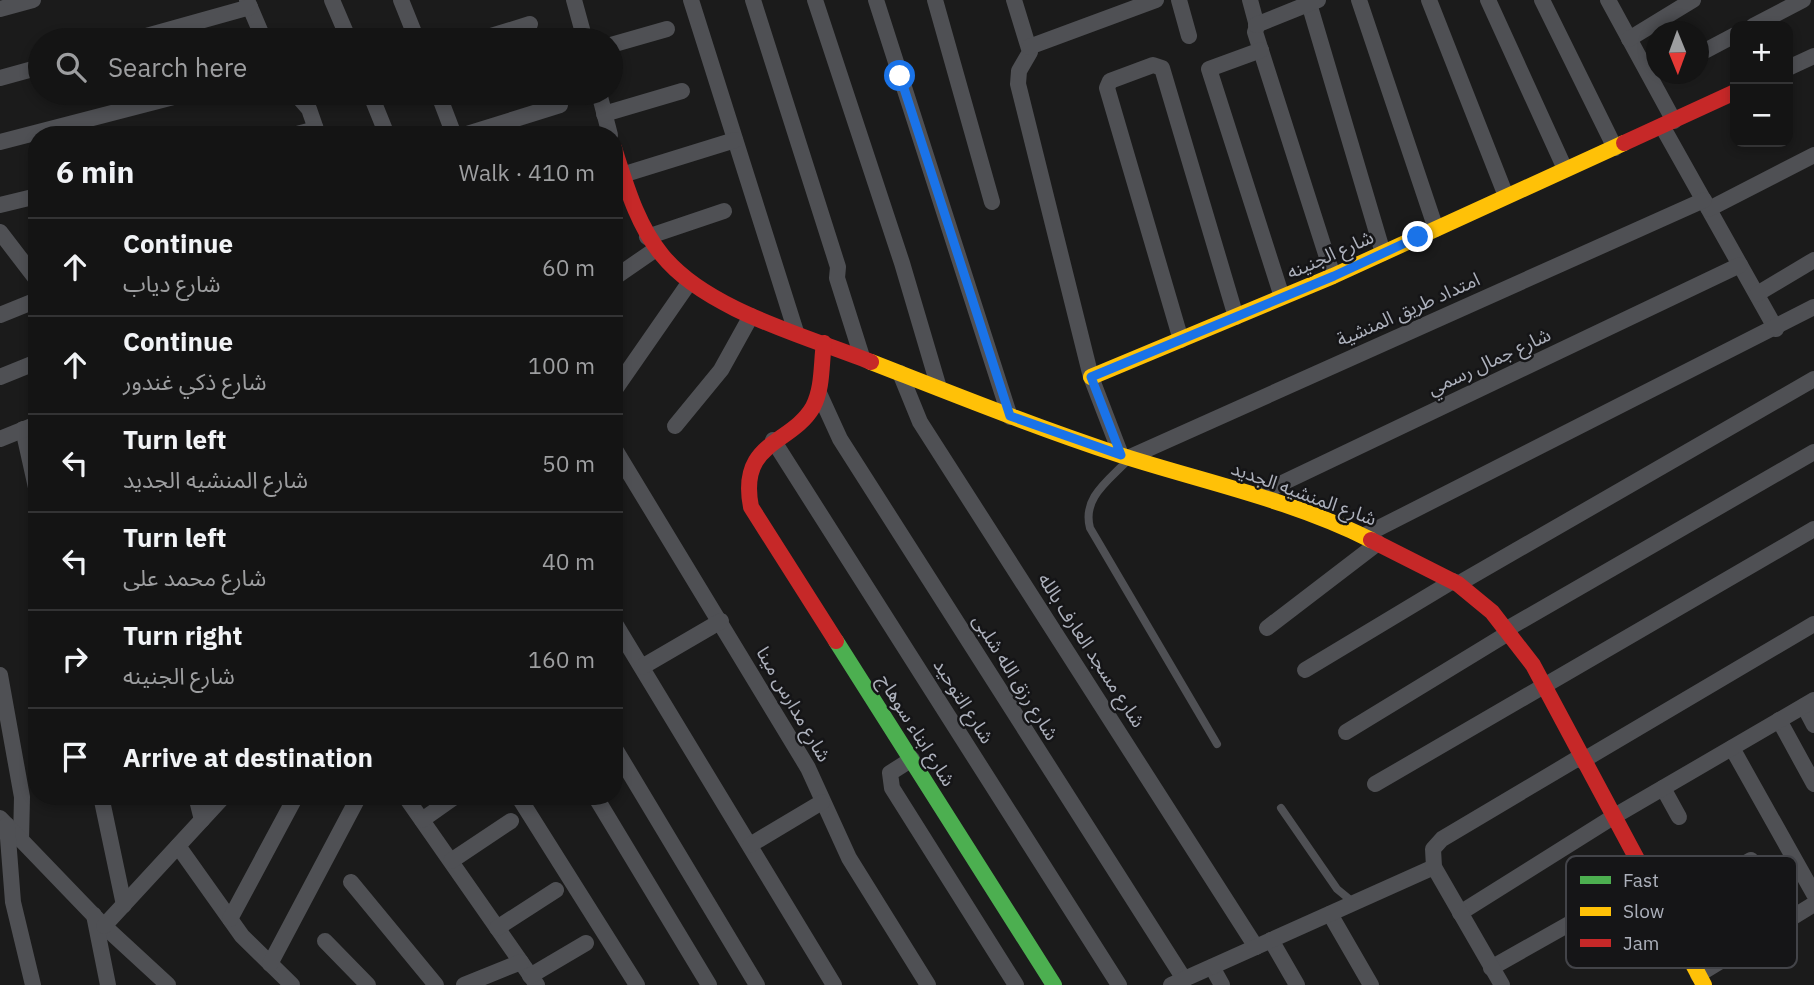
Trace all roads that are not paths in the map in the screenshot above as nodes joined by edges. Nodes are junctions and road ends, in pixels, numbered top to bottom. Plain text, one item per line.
1 (33, 0) edge
2 (332, 0) edge
3 (401, 0) edge
4 (574, 0) edge
5 (691, 0) edge
6 (753, 0) edge
7 (815, 0) edge
8 (876, 0) edge
9 (935, 0) edge
10 (1014, 0) edge
11 (1156, 0) edge
12 (1179, 0) edge
13 (1250, 0) edge
14 (1359, 0) edge
15 (1429, 0) edge
16 (1488, 0) edge
17 (1542, 0) edge
18 (1608, 0) edge
19 (1693, 0) edge
20 (1803, 0) edge
21 (1311, 1) edge
22 (248, 3) edge
23 (0, 9) edge
24 (1763, 21) edge
25 (530, 24) dead end
26 (1256, 25) junction
27 (170, 28) edge
28 (259, 28) edge
29 (344, 28) edge
30 (412, 28) edge
31 (517, 28) edge
32 (581, 28) edge
33 (667, 29) dead end
34 (1189, 36) dead end
35 (1730, 38) edge
36 (1629, 39) junction
37 (623, 42) edge
38 (1029, 47) junction
39 (1709, 49) edge
40 (1261, 50) junction
41 (1814, 56) edge
42 (1793, 66) edge
43 (28, 70) edge
44 (0, 78) edge
45 (682, 91) dead end
46 (1730, 94) edge
47 (143, 105) edge
48 (307, 105) edge
49 (375, 105) edge
50 (443, 105) edge
51 (561, 105) dead end
52 (601, 105) edge
53 (604, 114) junction
54 (1668, 124) junction
55 (62, 126) edge
56 (315, 126) edge
57 (383, 126) edge
58 (451, 126) edge
59 (493, 126) edge
60 (607, 126) edge
61 (28, 135) edge
62 (735, 140) junction
63 (0, 142) edge
64 (1615, 148) junction
65 (1814, 155) edge
66 (1565, 169) junction
67 (623, 175) edge
68 (623, 177) edge
69 (1506, 196) junction
70 (28, 198) edge
71 (992, 202) dead end
72 (0, 205) edge
73 (1707, 205) junction
74 (724, 211) dead end
75 (1436, 229) junction
76 (0, 232) edge
77 (651, 243) junction
78 (7, 253) edge
79 (1383, 253) junction
80 (1814, 260) edge
81 (28, 264) edge
82 (1740, 265) junction
83 (623, 269) edge
84 (1334, 276) junction
85 (690, 283) junction
86 (1757, 294) junction
87 (1282, 298) junction
88 (28, 303) edge
89 (1814, 307) edge
90 (0, 314) edge
91 (751, 316) junction
92 (1236, 317) junction
93 (1776, 329) junction
94 (796, 332) junction
95 (1181, 340) junction
96 (824, 343) junction
97 (862, 357) junction
98 (28, 366) edge
99 (900, 373) junction
100 (0, 377) edge
101 (1091, 377) junction
102 (623, 378) edge
103 (1814, 380) edge
104 (939, 388) junction
105 (819, 393) junction
106 (1010, 416) junction
107 (675, 426) dead end
108 (28, 427) edge
109 (0, 439) edge
110 (773, 440) junction
111 (1814, 452) edge
112 (1125, 456) junction
113 (623, 463) edge
114 (1256, 495) junction
115 (1814, 529) edge
116 (1371, 539) junction
117 (1456, 583) junction
118 (721, 621) junction
119 (1814, 624) edge
120 (1267, 628) dead end
121 (1509, 630) junction
122 (623, 636) edge
123 (642, 667) junction
124 (1305, 670) dead end
125 (0, 675) edge
126 (1542, 685) junction
127 (1809, 703) edge
128 (1779, 720) junction
129 (1814, 725) edge
130 (1346, 732) dead end
131 (1217, 744) dead end
132 (1732, 748) junction
133 (1581, 759) junction
134 (912, 760) junction
135 (623, 762) edge
136 (1375, 784) dead end
137 (1814, 784) edge
138 (1663, 788) junction
139 (822, 802) junction
140 (103, 805) edge
141 (198, 805) edge
142 (216, 805) edge
143 (291, 805) edge
144 (354, 805) edge
145 (411, 805) edge
146 (443, 805) edge
147 (524, 805) edge
148 (600, 805) edge
149 (1281, 808) dead end
150 (1613, 817) junction
151 (1679, 817) dead end
152 (202, 820) junction
153 (422, 820) junction
154 (511, 821) dead end
155 (4, 822) edge
156 (21, 840) junction
157 (750, 845) junction
158 (178, 846) junction
159 (1634, 856) edge
160 (1793, 856) edge
161 (451, 861) junction
162 (1797, 864) edge
163 (1434, 867) junction
164 (351, 882) dead end
165 (556, 890) dead end
166 (1814, 894) edge
167 (1354, 903) junction
168 (1814, 904) edge
169 (7, 905) edge
170 (124, 905) junction
171 (1460, 913) junction
172 (1330, 914) junction
173 (1797, 915) edge
174 (230, 919) junction
175 (99, 921) junction
176 (1566, 926) edge
177 (497, 928) junction
178 (326, 941) dead end
179 (586, 943) dead end
180 (1263, 944) junction
181 (270, 964) junction
182 (1212, 967) junction
183 (1491, 968) junction
184 (1719, 968) edge
185 (529, 974) edge
186 (1701, 980) edge
187 (1178, 982) edge
188 (33, 985) edge
189 (108, 985) edge
190 (168, 985) edge
191 (292, 985) edge
192 (368, 985) edge
193 (436, 985) edge
194 (464, 985) edge
195 (637, 985) edge
196 (709, 985) edge
197 (757, 985) edge
198 (834, 985) edge
199 (928, 985) edge
200 (1016, 985) edge
201 (1054, 985) edge
202 (1119, 985) edge
203 (1222, 985) edge
204 (1297, 985) edge
205 (1371, 985) edge
206 (1502, 985) edge

1 - 23 street
2 - 29 street
3 - 30 street
4 - 32 street
5 - 62 street
6 - 97 street
7 - 104 street
8 - 106 street
9 - 71 street
10 - 38 street
11 - 38 street
12 - 34 street
13 - 26 street
14 - 75 street
15 - 69 street
16 - 66 street
17 - 64 street
18 - 36 street
19 - 36 street
20 - 24 street
21 - 26 street
21 - 79 street
22 - 27 street
22 - 28 street
25 - 31 street
26 - 40 street
33 - 37 street
35 - 39 street
36 - 54 street
38 - 101 street
40 - 84 street
40 - 87 street
41 - 42 street
43 - 44 street
45 - 53 street
46 - 54 street, شارع الجنينه
47 - 55 street
48 - 56 street
49 - 57 street
50 - 58 street
51 - 59 street
52 - 53 street
53 - 60 street
54 - 64 street, شارع الجنينه
54 - 73 street
61 - 63 street
62 - 67 street
62 - 94 street
64 - 66 street, شارع الجنينه
65 - 73 street, امتداد طريق المنشية
66 - 69 street, شارع الجنينه
68 - 77 street
69 - 75 street, شارع الجنينه
70 - 72 street
73 - 82 street
73 - 112 street, امتداد طريق المنشية
74 - 77 street
75 - 79 street, شارع الجنينه
76 - 78 street
77 - 83 street
77 - 85 street, شارع المنشيه الجديد
78 - 81 street
79 - 84 street, شارع الجنينه
80 - 86 street
82 - 86 street
82 - 114 street, شارع جمال رسمي
84 - 87 street, شارع الجنينه
85 - 91 street, شارع المنشيه الجديد
85 - 102 street
86 - 93 street
87 - 92 street, شارع الجنينه
88 - 90 street
89 - 93 street
91 - 94 street, شارع المنشيه الجديد
91 - 107 street
92 - 95 street, شارع الجنينه
92 - 95 street
93 - 116 street
94 - 96 street, شارع المنشيه الجديد
95 - 101 street, شارع الجنينه
96 - 97 street, شارع المنشيه الجديد
96 - 105 street
97 - 99 street, شارع المنشيه الجديد
98 - 100 street
99 - 104 street, شارع المنشيه الجديد
99 - 180 street, شارع مسجد العارف بالله
101 - 112 street
103 - 117 street
104 - 106 street, شارع المنشيه الجديد
105 - 110 street
105 - 187 street, شارع رزق الله شلبى
106 - 112 street, شارع المنشيه الجديد
108 - 109 street
110 - 134 street, شارع ابناء سوهاج
110 - 202 street, شارع التوحيد
111 - 121 street
112 - 114 street, شارع المنشيه الجديد
112 - 131 lane
113 - 118 street, شارع مدارس مينا
114 - 116 street, شارع المنشيه الجديد
115 - 126 street
116 - 117 street, شارع المنشيه الجديد
116 - 120 street
117 - 121 street, شارع المنشيه الجديد
117 - 124 street
118 - 123 street
118 - 139 street, شارع مدارس مينا
119 - 133 street
121 - 126 street, شارع المنشيه الجديد
121 - 130 street
122 - 123 street
123 - 157 street
125 - 156 street
126 - 133 street, شارع المنشيه الجديد
126 - 136 street
127 - 128 street
127 - 129 street
128 - 132 street
128 - 137 street
132 - 138 street
132 - 160 street
133 - 150 street, شارع المنشيه الجديد
133 - 163 street
134 - 200 street
134 - 201 street, شارع ابناء سوهاج
135 - 197 street
138 - 150 street
138 - 151 street
139 - 157 street
139 - 199 street, شارع مدارس مينا
140 - 170 street
141 - 152 street
142 - 152 street
143 - 174 street
144 - 181 street
145 - 153 street
146 - 153 street
147 - 195 street
148 - 196 street
149 - 167 lane
150 - 159 street, شارع المنشيه الجديد
150 - 171 street
152 - 158 street
153 - 161 street
154 - 161 street
155 - 156 street
155 - 169 street
156 - 175 street
157 - 198 street
158 - 170 street
158 - 174 street
161 - 177 street
162 - 166 street
163 - 167 street
163 - 171 street
164 - 193 street
165 - 177 street
167 - 172 street
168 - 173 street
169 - 188 street
170 - 175 street
171 - 183 street
172 - 180 street
172 - 205 street
174 - 181 street
175 - 189 street
175 - 190 street
176 - 183 street
177 - 185 street
178 - 192 street
179 - 185 street
180 - 182 street
180 - 204 street, شارع مسجد العارف بالله
181 - 191 street
182 - 187 street
182 - 203 street
183 - 206 street
184 - 186 street
185 - 194 street

